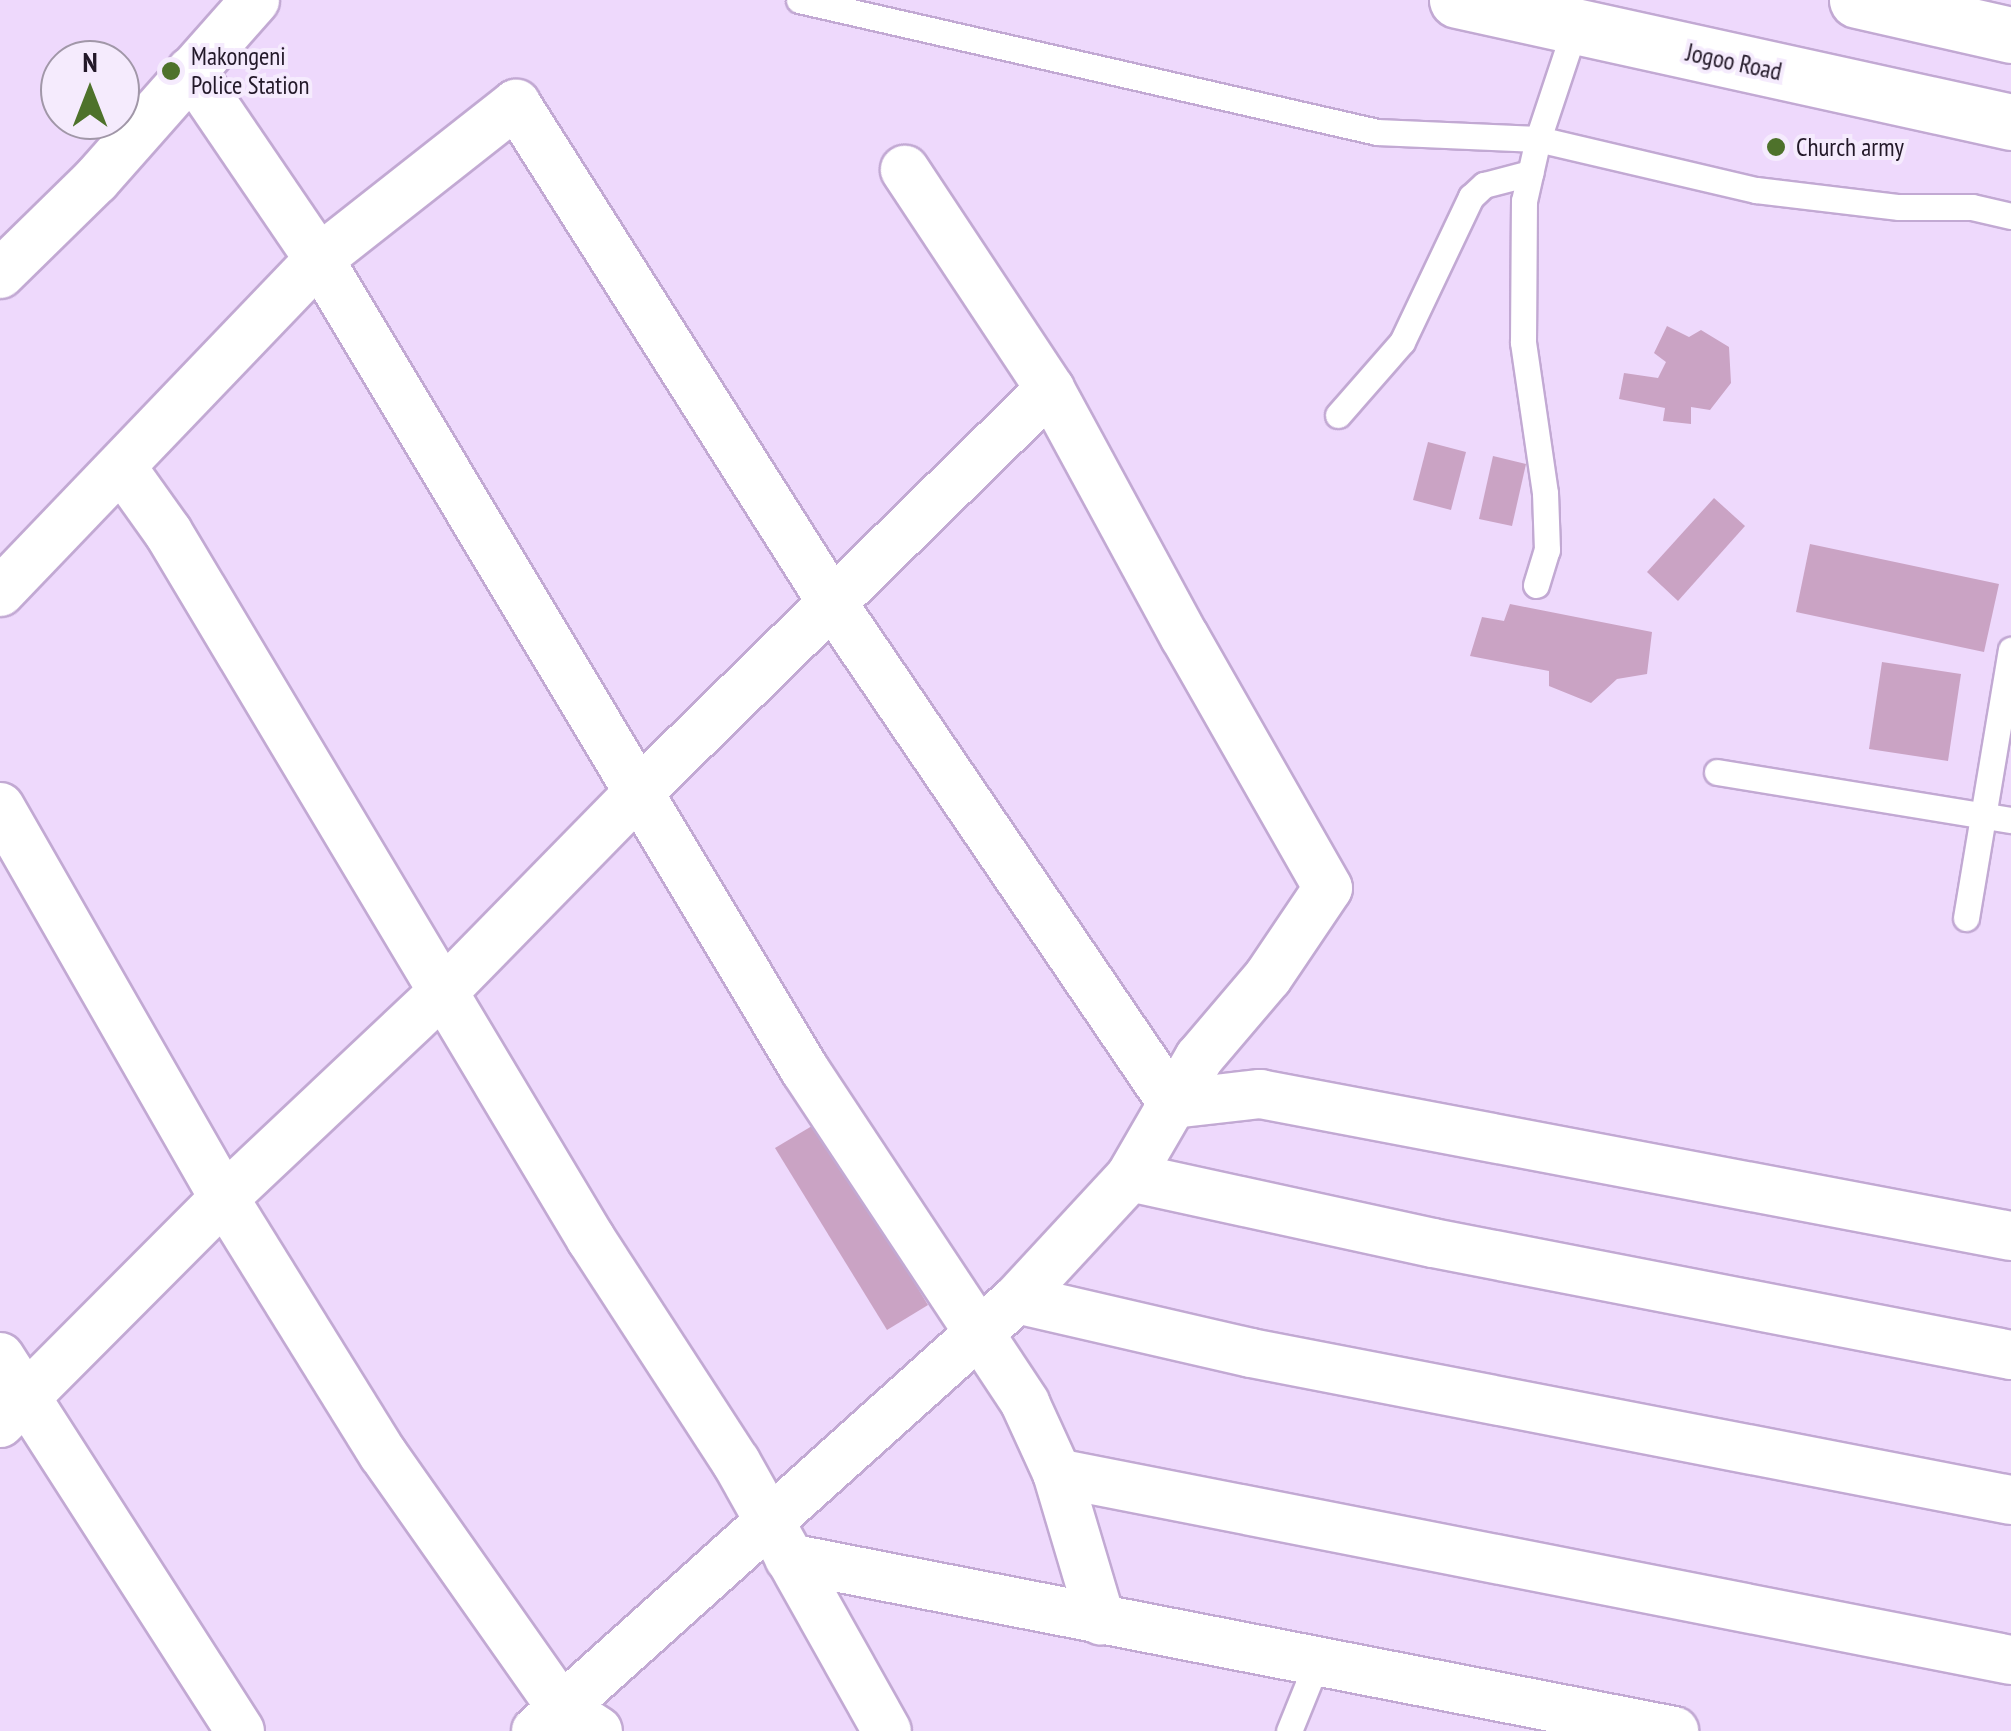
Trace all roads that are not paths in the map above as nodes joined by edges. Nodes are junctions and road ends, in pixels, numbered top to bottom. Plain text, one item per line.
1 (254, 0) edge
2 (799, 0) edge
3 (1457, 0) edge
4 (1857, 0) edge
5 (1575, 28) junction
6 (2011, 35) edge
7 (191, 71) junction
8 (2011, 122) edge
9 (1538, 140) junction
10 (906, 170) dead end
11 (1530, 173) junction
12 (2011, 216) edge
13 (319, 259) junction
14 (0, 274) edge
15 (1050, 389) junction
16 (1338, 414) dead end
17 (123, 469) junction
18 (1536, 586) dead end
19 (0, 592) edge
20 (830, 602) junction
21 (2011, 650) edge
22 (1717, 772) dead end
23 (638, 792) junction
24 (0, 807) edge
25 (1998, 818) edge
26 (1966, 918) dead end
27 (446, 989) junction
28 (1172, 1104) junction
29 (1130, 1178) junction
30 (224, 1198) junction
31 (2011, 1236) edge
32 (1017, 1299) junction
33 (978, 1334) junction
34 (2011, 1355) edge
35 (0, 1357) edge
36 (12, 1411) edge
37 (1057, 1473) junction
38 (2011, 1500) edge
39 (779, 1542) junction
40 (1101, 1622) junction
41 (2011, 1660) edge
42 (1317, 1662) junction
43 (565, 1723) edge
44 (240, 1731) edge
45 (887, 1731) edge
46 (1290, 1731) edge
47 (1674, 1731) edge

1 - 7 street
2 - 9 lane
3 - 5 main road, Jogoo Road
4 - 6 main road
5 - 8 main road, Jogoo Road
5 - 9 lane
7 - 13 street
7 - 14 street
9 - 11 lane
9 - 12 lane
10 - 15 street
11 - 16 lane
11 - 18 lane
13 - 17 street
13 - 20 street
13 - 23 street
15 - 20 street
15 - 28 street
17 - 19 street
17 - 27 street
20 - 23 street
20 - 28 street
21 - 25 lane
22 - 25 lane
23 - 27 street
23 - 33 street
24 - 30 street
25 - 26 lane
27 - 30 street
27 - 39 street
28 - 29 street
28 - 31 street
29 - 32 street
29 - 34 street
30 - 36 street
30 - 43 street
32 - 33 street
32 - 38 street
33 - 37 street
33 - 39 street
35 - 36 street
36 - 44 street
37 - 40 street
37 - 41 street
39 - 40 street
39 - 43 street
39 - 45 street
40 - 42 street
42 - 46 lane
42 - 47 street

